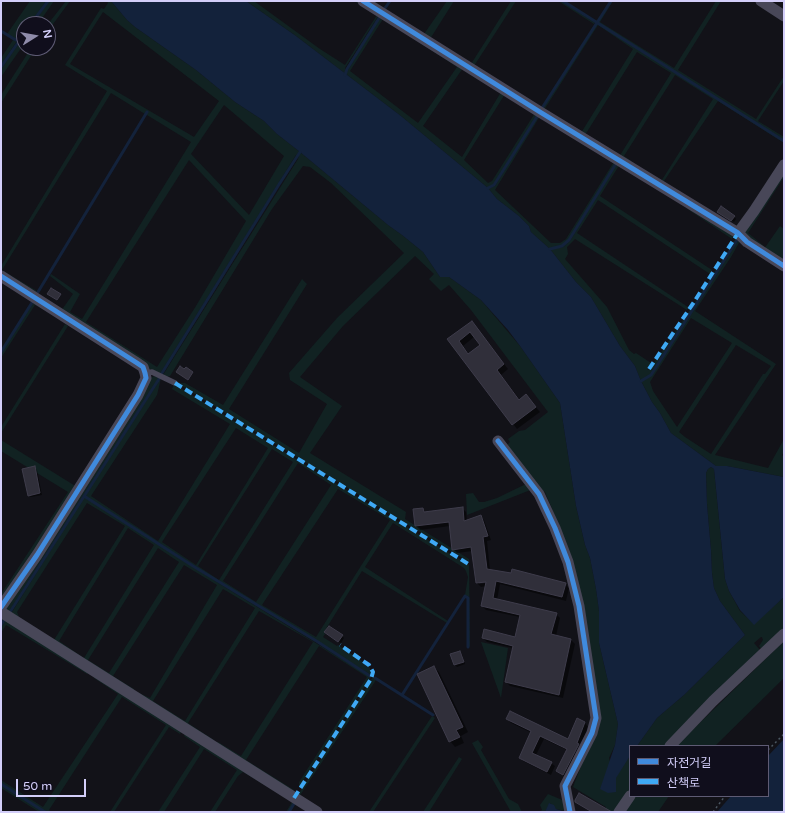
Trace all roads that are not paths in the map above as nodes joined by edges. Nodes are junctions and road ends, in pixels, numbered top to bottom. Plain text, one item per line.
1 (363, 1) edge
2 (761, 1) edge
3 (380, 5) edge
4 (784, 16) edge
5 (784, 165) edge
6 (738, 233) junction
7 (784, 266) edge
8 (1, 276) edge
9 (145, 372) junction
10 (175, 383) dead end
11 (498, 441) dead end
12 (1, 607) edge
13 (1, 612) edge
14 (784, 634) edge
15 (671, 745) edge
16 (629, 797) edge
17 (317, 812) edge
18 (570, 812) edge
19 (619, 812) edge

1 - 3 street
2 - 4 street
3 - 6 street
5 - 6 street
6 - 7 street
8 - 9 street
9 - 10 lane
9 - 12 street
11 - 18 street
13 - 17 street
14 - 15 street
16 - 19 street

